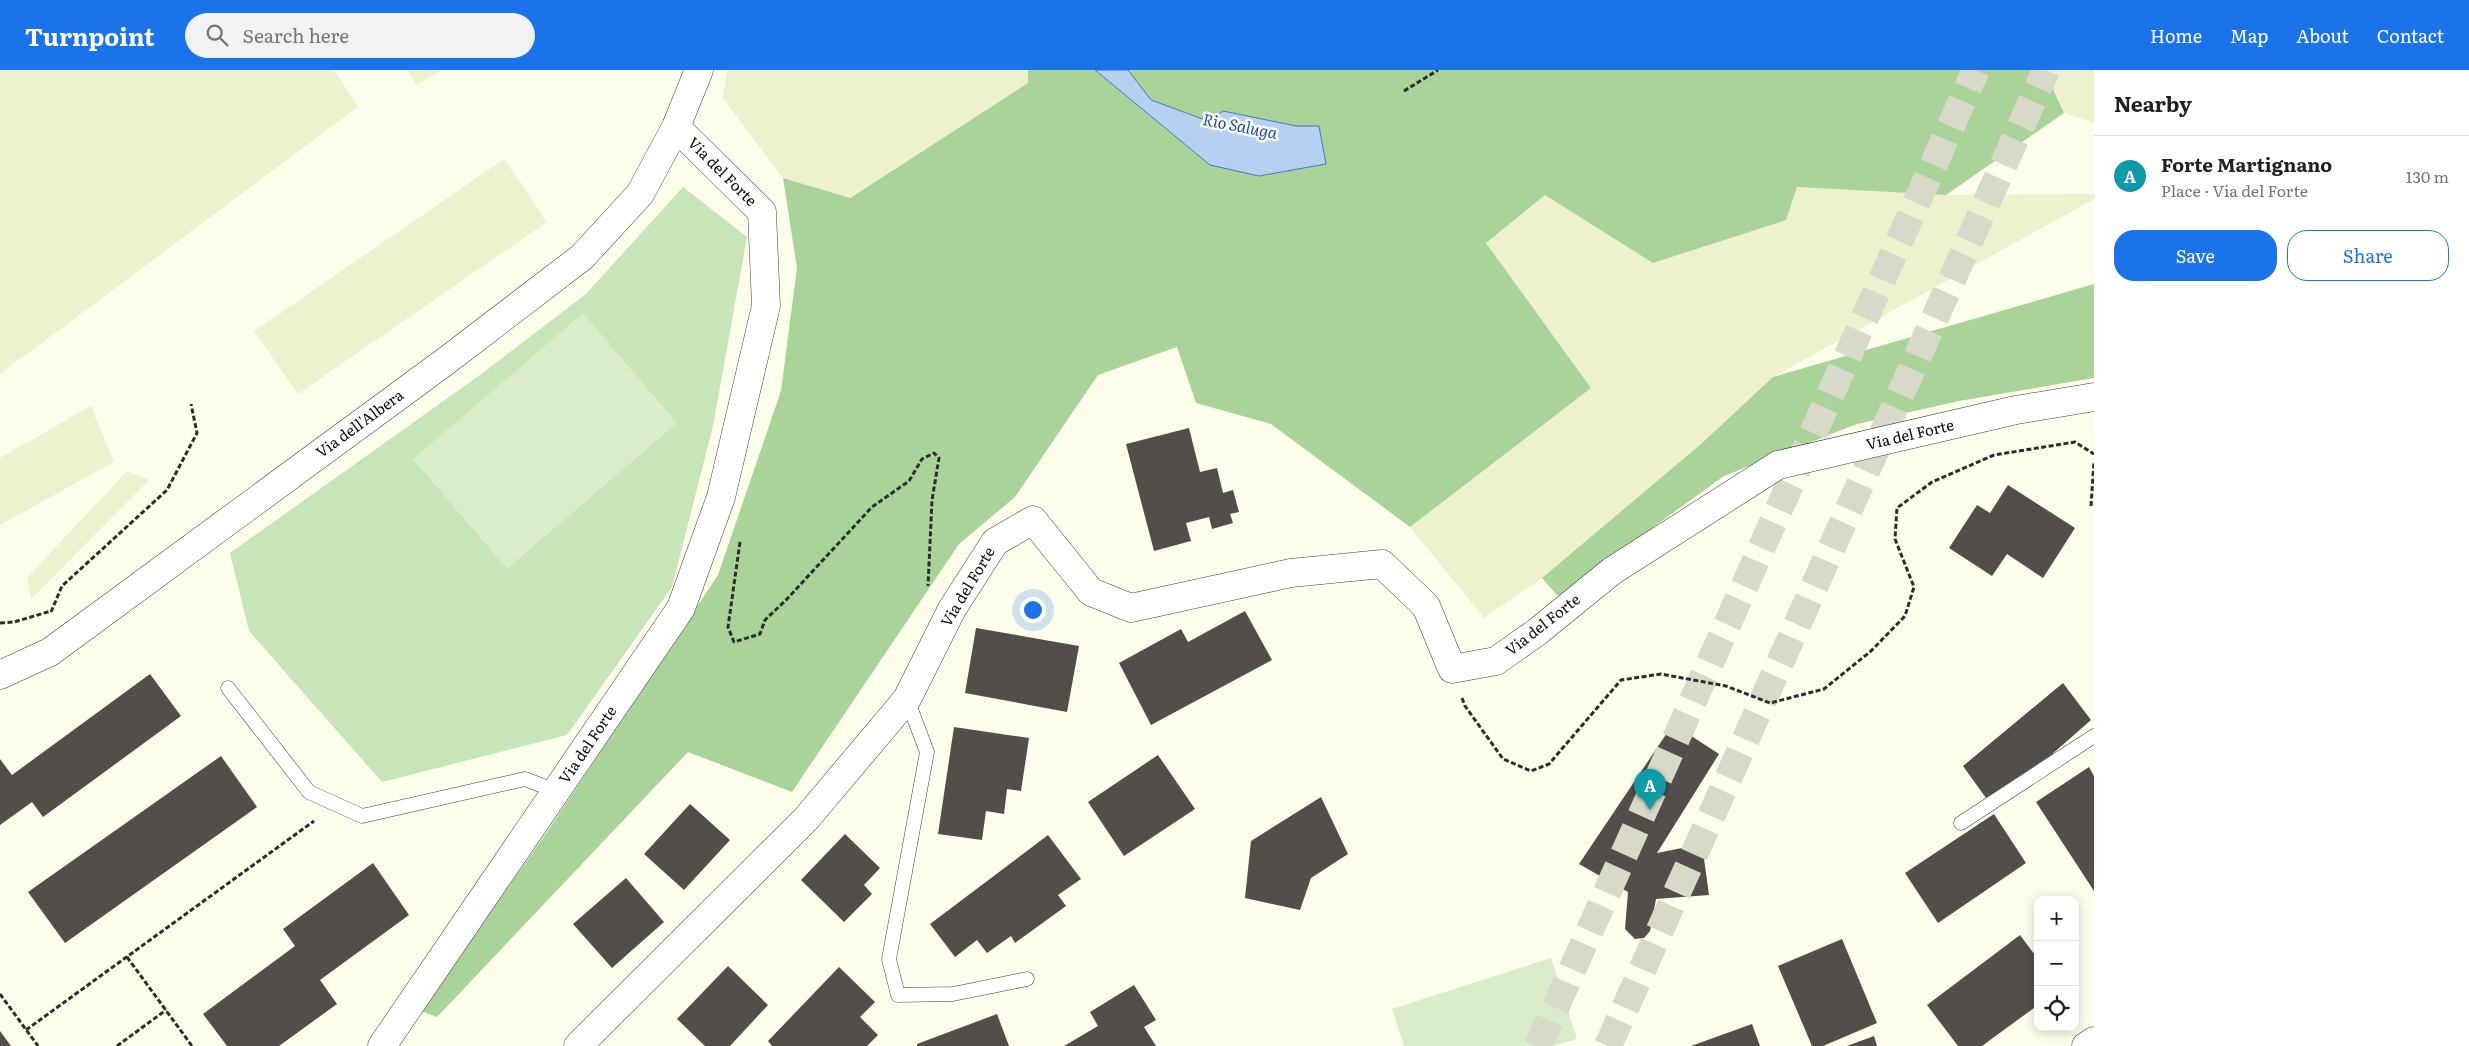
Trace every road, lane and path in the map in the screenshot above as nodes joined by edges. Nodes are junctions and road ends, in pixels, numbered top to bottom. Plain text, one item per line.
1 (699, 70) edge
2 (1438, 70) edge
3 (1404, 91) dead end
4 (676, 126) junction
5 (2094, 397) edge
6 (191, 404) dead end
7 (2094, 454) edge
8 (2094, 460) edge
9 (2091, 506) dead end
10 (741, 534) dead end
11 (928, 589) dead end
12 (52, 611) junction
13 (49, 619) dead end
14 (0, 623) edge
15 (1452, 669) junction
16 (0, 675) edge
17 (228, 688) dead end
18 (907, 699) junction
19 (2094, 736) edge
20 (556, 791) junction
21 (337, 805) junction
22 (1961, 823) dead end
23 (127, 957) junction
24 (1027, 979) dead end
25 (0, 994) edge
26 (166, 1010) junction
27 (26, 1030) junction
28 (2094, 1041) edge
29 (38, 1046) edge
30 (118, 1046) edge
31 (192, 1046) edge
32 (382, 1046) edge
33 (578, 1046) edge
34 (2086, 1046) edge

1 - 4 street, Via dell'Albera
2 - 3 path
4 - 16 street, Via dell'Albera
4 - 20 street, Via del Forte
5 - 15 street, Via del Forte
6 - 12 path
7 - 15 path
8 - 9 path
10 - 11 path
12 - 13 path
12 - 14 path
15 - 18 street, Via del Forte
17 - 21 lane
18 - 24 lane
18 - 33 street, Via del Forte
19 - 22 lane
20 - 21 lane
20 - 32 street, Via del Forte
21 - 23 path
23 - 26 path
23 - 27 path
25 - 27 path
26 - 30 path
26 - 31 path
27 - 29 path
28 - 34 street

